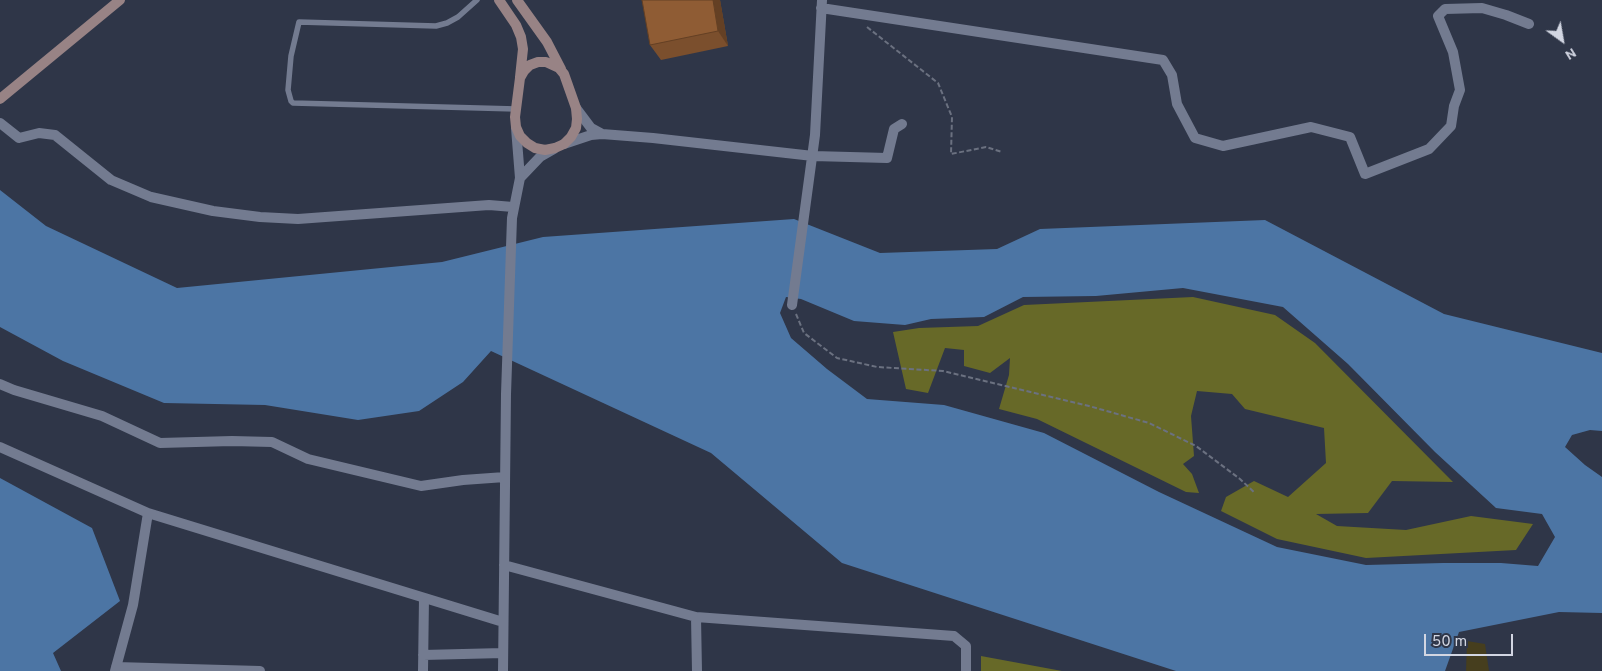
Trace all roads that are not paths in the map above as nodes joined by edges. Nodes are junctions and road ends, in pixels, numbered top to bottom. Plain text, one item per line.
1 (120, 0) edge
2 (477, 0) edge
3 (499, 0) edge
4 (517, 0) edge
5 (822, 4) edge
6 (1529, 24) dead end
7 (564, 74) junction
8 (520, 78) junction
9 (0, 99) edge
10 (576, 108) junction
11 (516, 109) junction
12 (0, 122) edge
13 (902, 124) dead end
14 (516, 127) junction
15 (602, 134) junction
16 (559, 146) junction
17 (813, 156) junction
18 (520, 178) junction
19 (513, 207) junction
20 (792, 305) road end
21 (0, 384) edge
22 (0, 447) edge
23 (505, 477) junction
24 (148, 513) junction
25 (504, 565) junction
26 (424, 598) junction
27 (696, 617) junction
28 (504, 622) junction
29 (503, 653) junction
30 (424, 655) junction
31 (118, 670) edge
32 (260, 671) edge
33 (423, 671) edge
34 (503, 671) edge
35 (697, 671) edge
36 (966, 671) edge

1 - 9 street
2 - 11 lane
3 - 8 street
4 - 7 street
5 - 6 street
5 - 17 street
7 - 8 street
7 - 10 street
8 - 11 street
10 - 15 street
10 - 16 street
11 - 14 street
12 - 19 street
13 - 17 street
14 - 16 street
14 - 18 street
15 - 16 street
15 - 17 street
16 - 18 street
17 - 20 street
18 - 19 street
19 - 23 street
21 - 23 street
22 - 24 street
23 - 25 street
24 - 26 street
24 - 31 street
25 - 27 street
25 - 28 street
26 - 28 street
26 - 30 street
27 - 35 street
27 - 36 street
28 - 29 street
29 - 30 street
29 - 34 street
30 - 33 street
31 - 32 street

